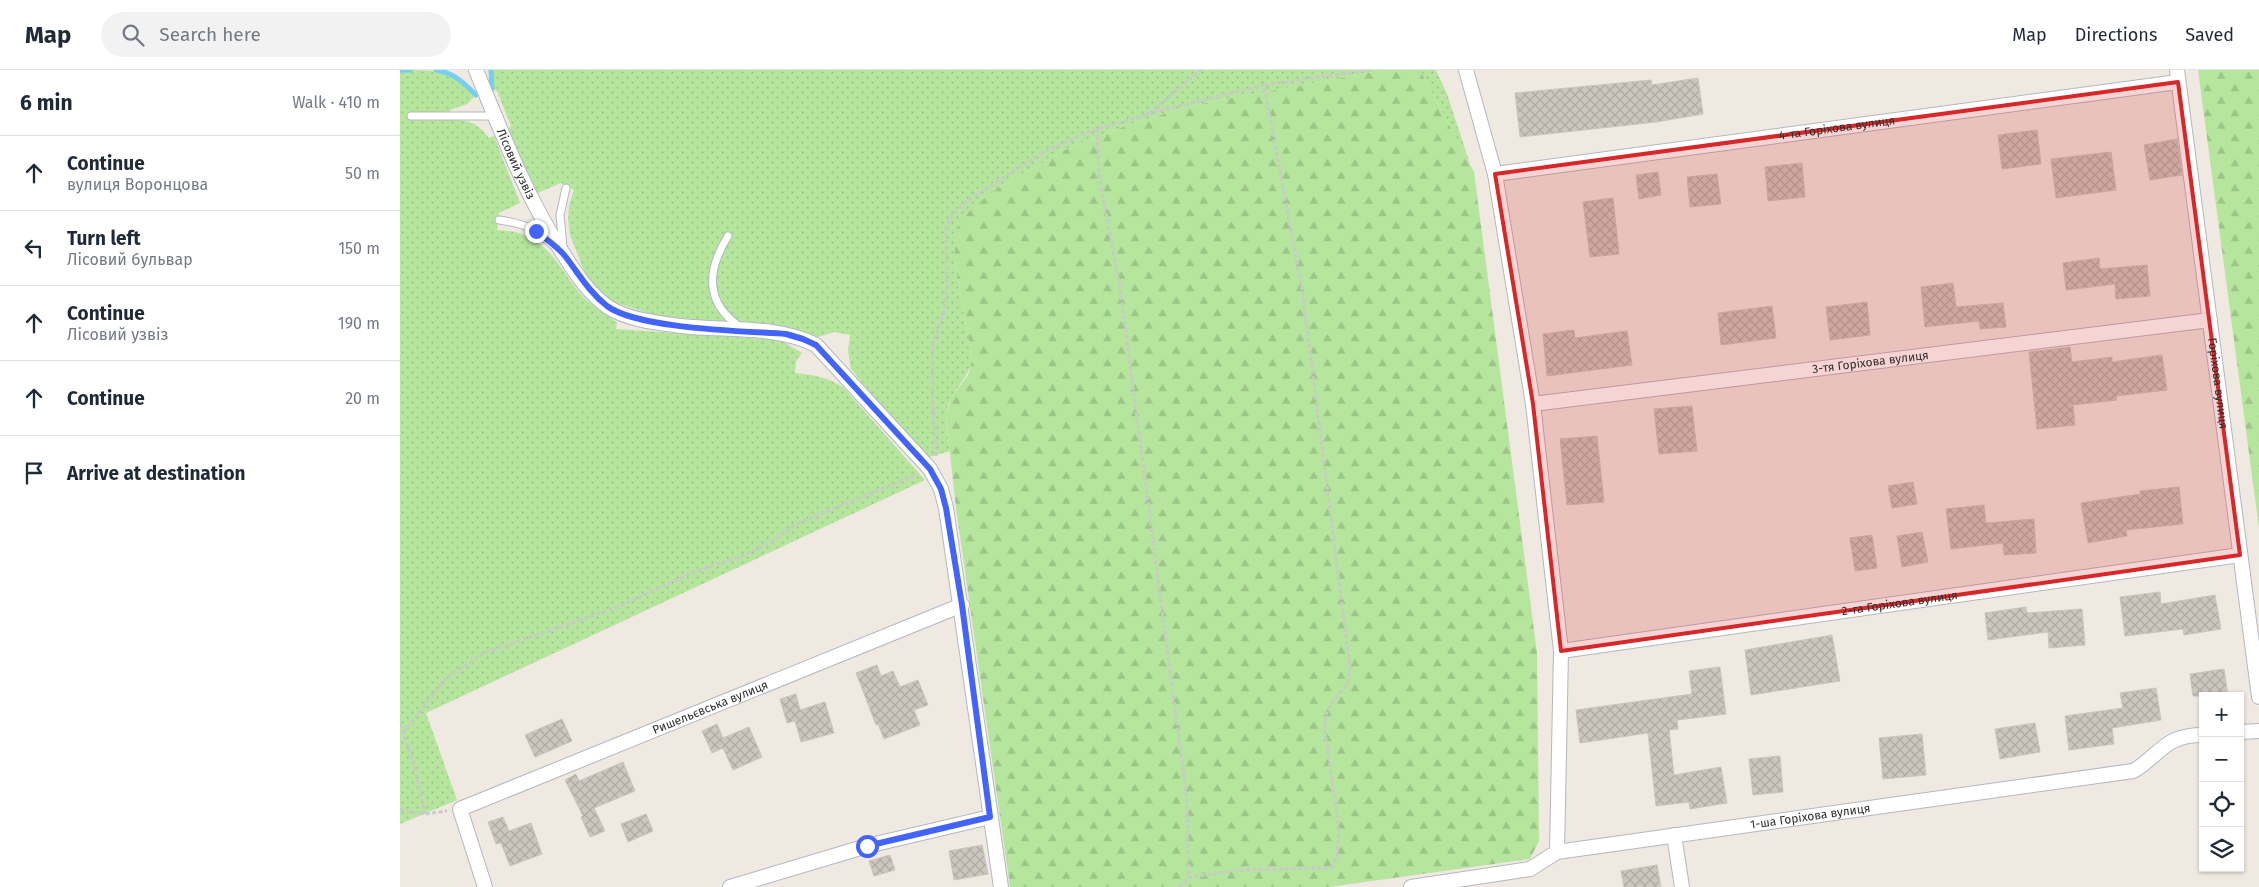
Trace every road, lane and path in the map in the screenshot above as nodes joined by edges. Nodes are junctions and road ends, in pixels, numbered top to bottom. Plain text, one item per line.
1 (476, 70) edge
2 (1201, 70) edge
3 (1370, 70) edge
4 (1466, 70) edge
5 (2178, 76) edge
6 (1264, 85) junction
7 (1147, 115) junction
8 (412, 116) dead end
9 (495, 116) junction
10 (1097, 129) junction
11 (1495, 174) junction
12 (566, 188) dead end
13 (499, 220) dead end
14 (728, 236) dead end
15 (564, 255) junction
16 (2210, 320) junction
17 (747, 331) junction
18 (1532, 404) junction
19 (930, 469) junction
20 (2240, 555) junction
21 (962, 605) junction
22 (1561, 651) junction
23 (2259, 697) edge
24 (400, 724) edge
25 (2259, 730) edge
26 (2244, 732) edge
27 (403, 733) junction
28 (2199, 735) edge
29 (460, 809) junction
30 (400, 810) edge
31 (425, 814) junction
32 (990, 817) junction
33 (1674, 834) junction
34 (1557, 852) junction
35 (1190, 877) junction
36 (485, 887) edge
37 (730, 887) edge
38 (1001, 887) edge
39 (1179, 887) edge
40 (1411, 887) edge
41 (1682, 887) edge

1 - 9 street, Лісовий узвіз
2 - 7 path
3 - 6 path
4 - 11 street
5 - 11 street, 4-та Горіхова вулиця
5 - 16 street, Горіхова вулиця
6 - 7 path
6 - 35 path
7 - 10 path
8 - 9 lane
9 - 15 street, Лісовий узвіз
10 - 19 path
10 - 35 path
11 - 18 street
12 - 15 lane
13 - 15 lane
14 - 17 lane
15 - 17 street, Лісовий узвіз
16 - 18 street, 3-тя Горіхова вулиця
16 - 20 street, Горіхова вулиця
17 - 19 street, Лісовий узвіз
18 - 22 street
19 - 21 street, Лісовий узвіз
19 - 27 path
20 - 22 street, 2-га Горіхова вулиця
20 - 23 street, Горіхова вулиця
21 - 29 street, Ришельєвська вулиця
21 - 32 street, Лісовий узвіз
22 - 34 street
24 - 27 path
25 - 26 street
27 - 31 path
28 - 33 street, 1-ша Горіхова вулиця
29 - 31 path
29 - 36 street
30 - 31 path
32 - 37 street
32 - 38 street, Лісовий узвіз
33 - 34 street, 1-ша Горіхова вулиця
33 - 41 street
34 - 40 street, 1-ша Горіхова вулиця
35 - 39 path

